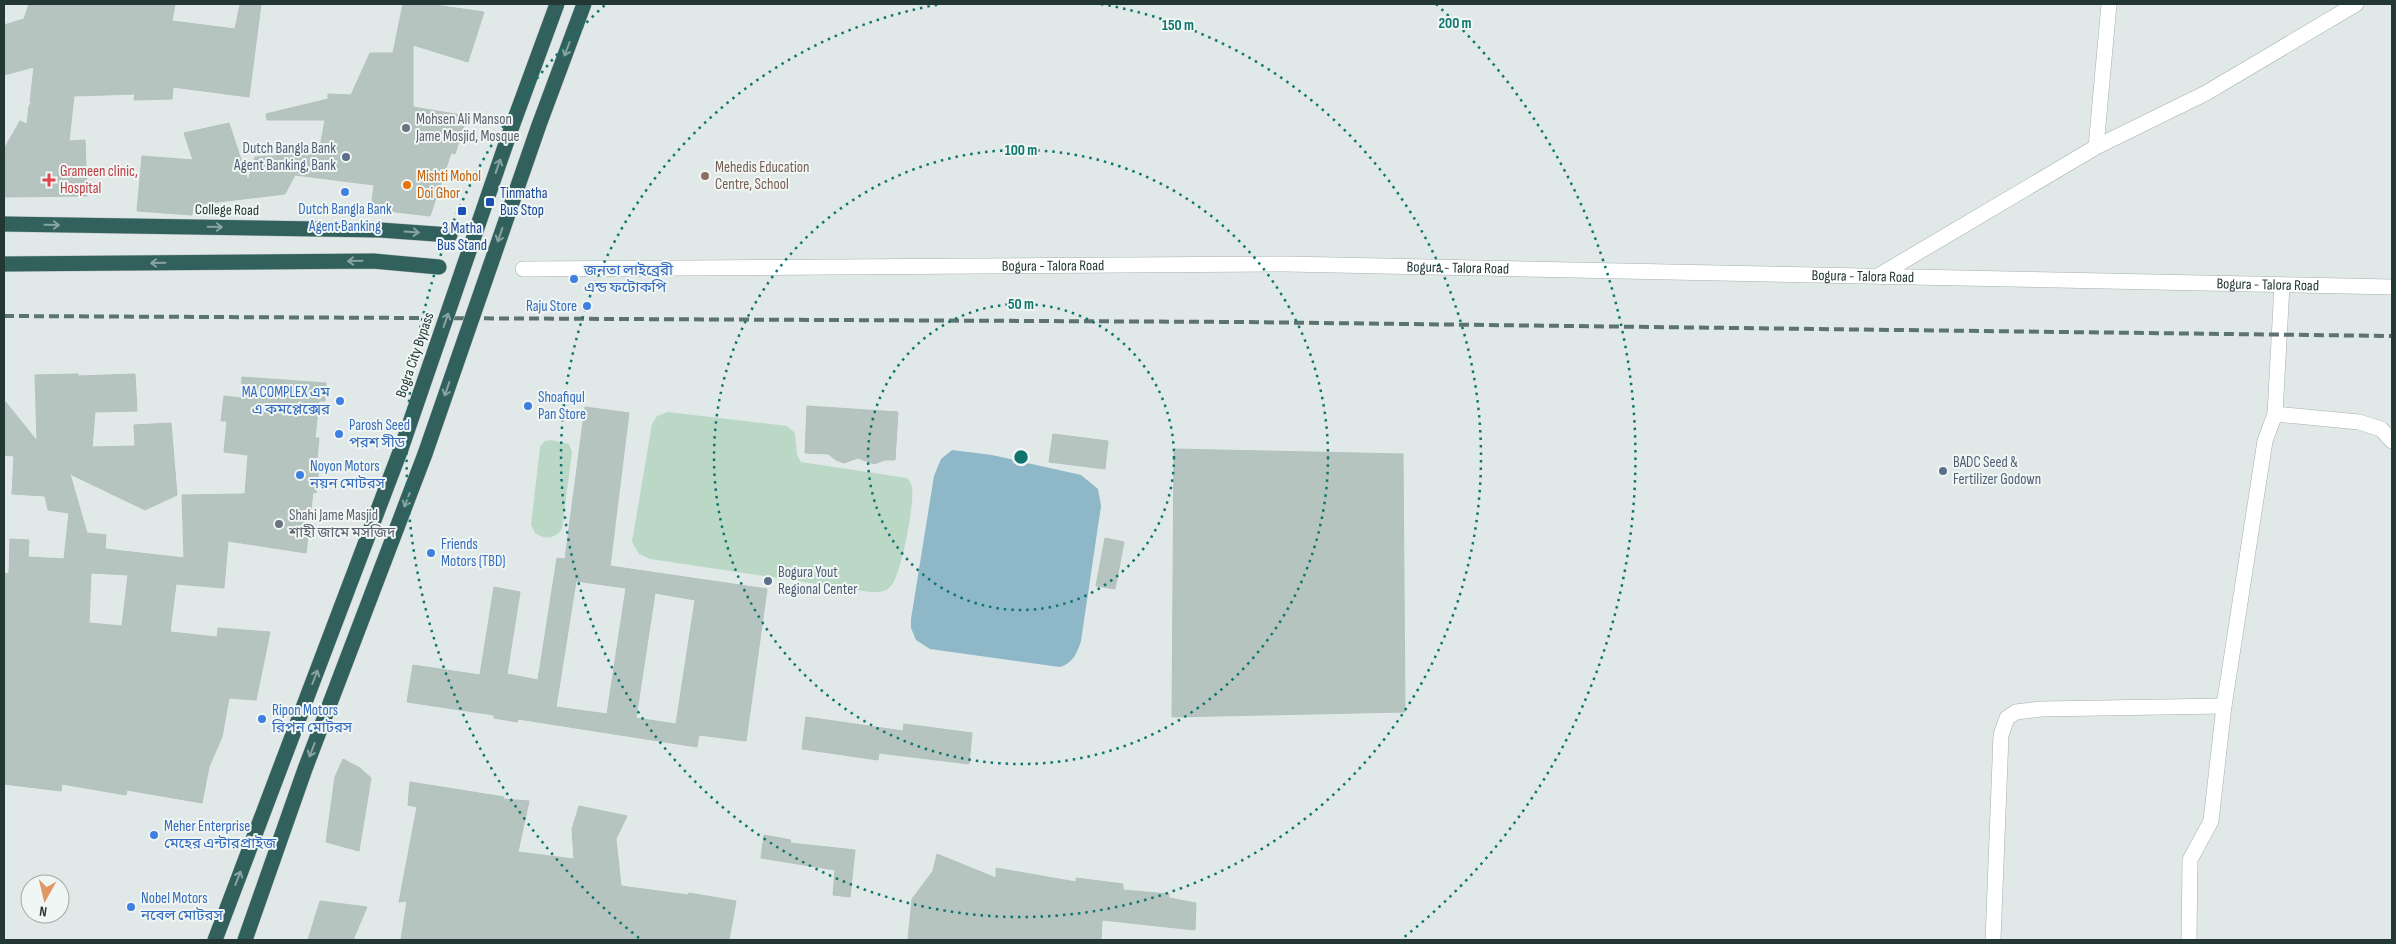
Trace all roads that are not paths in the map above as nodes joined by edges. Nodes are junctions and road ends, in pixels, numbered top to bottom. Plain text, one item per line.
1 (558, 4) edge
2 (584, 4) edge
3 (2109, 4) edge
4 (2356, 4) edge
5 (2096, 146) junction
6 (4, 224) edge
7 (450, 235) dead end
8 (4, 264) edge
9 (439, 267) dead end
10 (523, 268) dead end
11 (1878, 276) junction
12 (2282, 286) junction
13 (2392, 286) edge
14 (2275, 414) junction
15 (2392, 441) edge
16 (2224, 706) junction
17 (215, 940) edge
18 (244, 940) edge
19 (1993, 940) edge
20 (2189, 940) edge

17 -> 1 highway, Bogra City Bypass, bridge
2 -> 18 highway, bridge
3 - 5 street
4 - 5 street
5 - 11 street
6 -> 7 highway, College Road
9 -> 8 highway
10 - 11 street, Bogura - Talora Road
11 - 12 street, Bogura - Talora Road
12 - 13 street, Bogura - Talora Road
12 - 14 street
14 - 15 street
14 - 16 street
16 - 19 street
16 - 20 street

